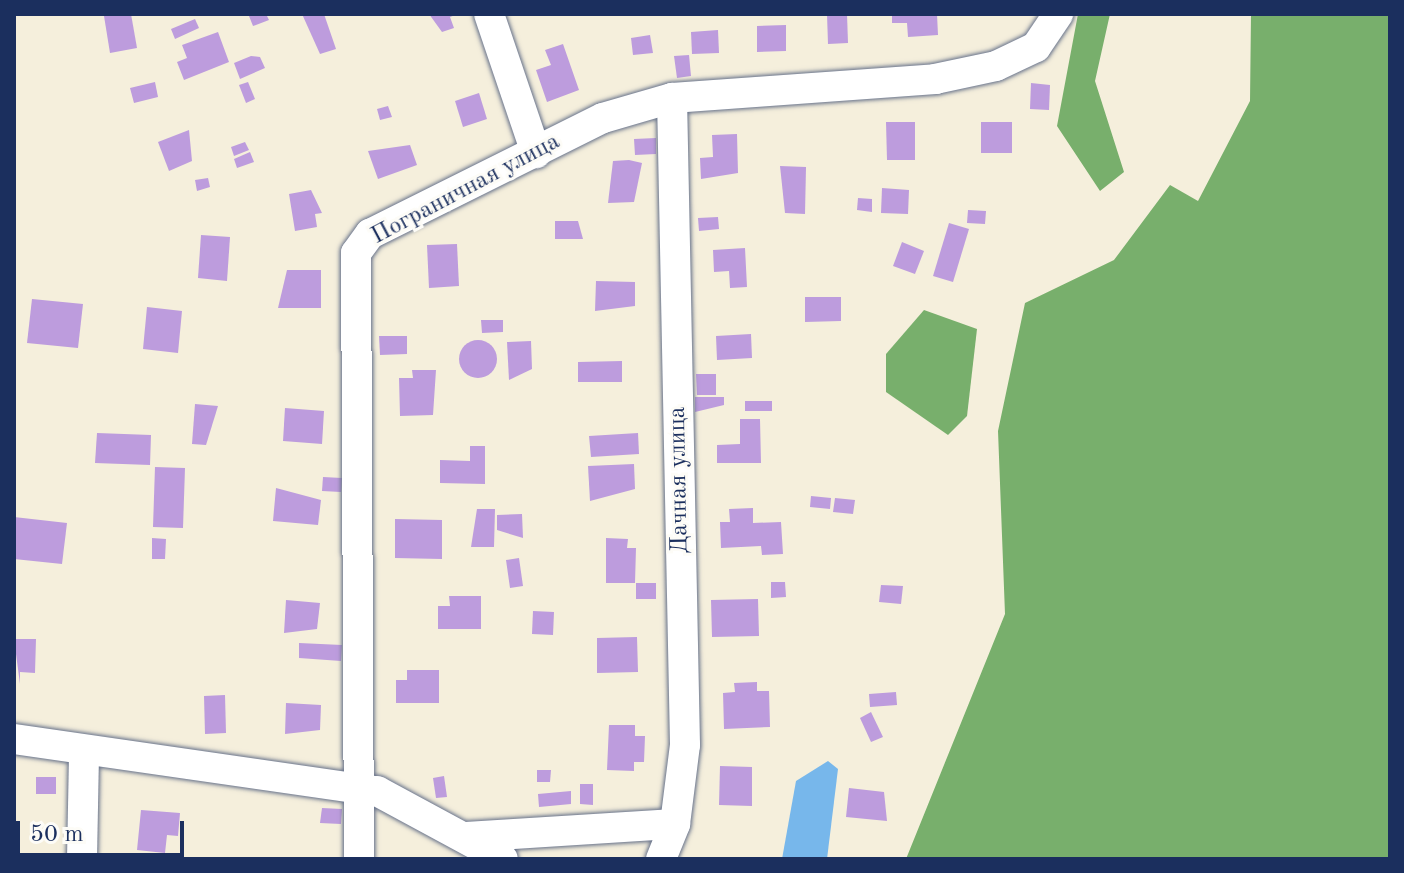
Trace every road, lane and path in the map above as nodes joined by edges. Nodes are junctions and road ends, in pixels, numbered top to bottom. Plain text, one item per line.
1 (489, 14) edge
2 (1058, 14) edge
3 (672, 98) junction
4 (536, 153) junction
5 (14, 739) edge
6 (84, 750) junction
7 (359, 789) junction
8 (675, 824) junction
9 (466, 837) junction
10 (82, 859) edge
11 (359, 859) edge
12 (503, 859) edge
13 (661, 859) edge

1 - 4 street
2 - 3 street, Пограничная улица
3 - 4 street, Пограничная улица
3 - 8 street, Дачная улица
4 - 7 street, Пограничная улица
5 - 6 street
6 - 7 street
6 - 10 street
7 - 9 street
7 - 11 street, Пограничная улица
8 - 9 street
8 - 13 street, Дачная улица
9 - 12 street

